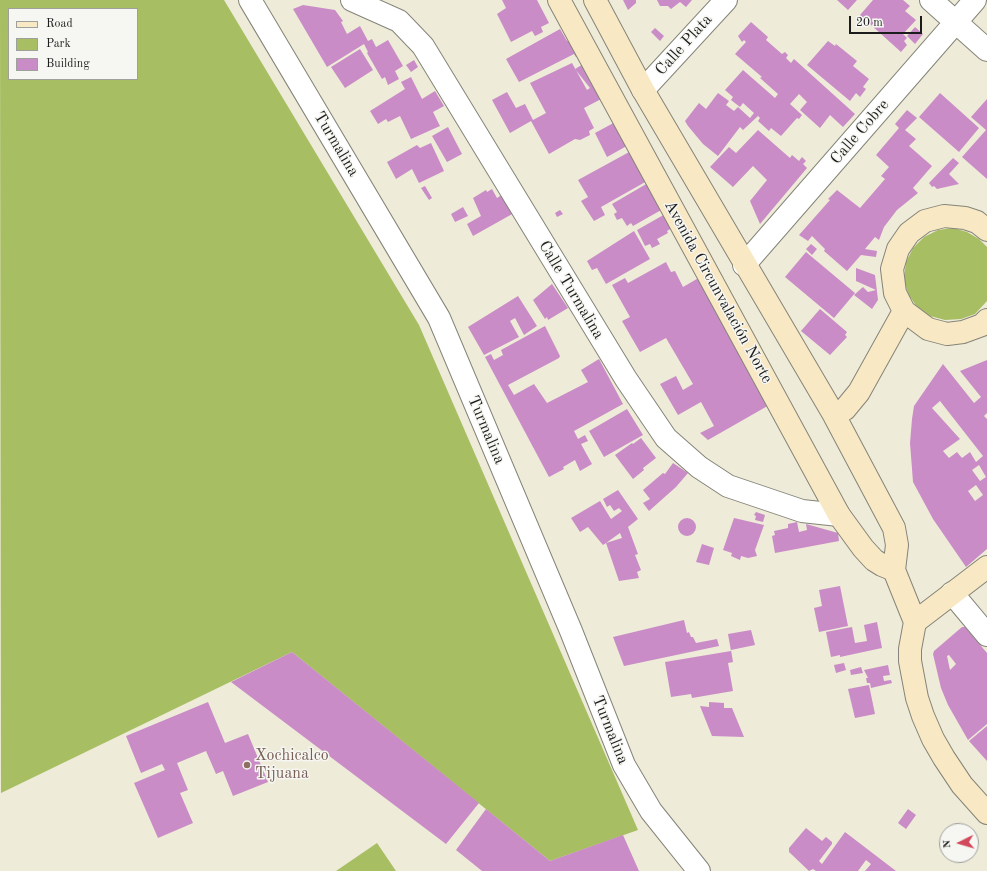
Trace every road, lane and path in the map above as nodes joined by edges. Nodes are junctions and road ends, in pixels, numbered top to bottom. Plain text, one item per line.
1 (250, 0) edge
2 (352, 0) edge
3 (559, 0) edge
4 (595, 0) edge
5 (726, 0) edge
6 (931, 0) edge
7 (975, 0) edge
8 (956, 22) junction
9 (987, 50) edge
10 (643, 90) junction
11 (987, 230) edge
12 (744, 265) junction
13 (904, 311) junction
14 (987, 320) edge
15 (834, 415) junction
16 (839, 515) junction
17 (987, 567) edge
18 (894, 570) junction
19 (952, 593) junction
20 (915, 622) junction
21 (987, 635) edge
22 (987, 813) edge
23 (699, 871) edge

1 - 23 street, Turmalina
2 - 16 street, Calle Turmalina
3 - 16 street, Avenida Circunvalación Norte
4 - 10 street
5 - 10 street, Calle Plata
6 - 8 street
7 - 8 street, Calle Cobre
8 - 9 street
8 - 12 street, Calle Cobre
10 - 12 street
11 - 13 street
12 - 15 street
13 - 14 street
13 - 15 street
15 - 18 street
16 - 18 street, Avenida Circunvalación Norte
17 - 19 street
18 - 20 street
19 - 20 street
19 - 21 street
20 - 22 street

